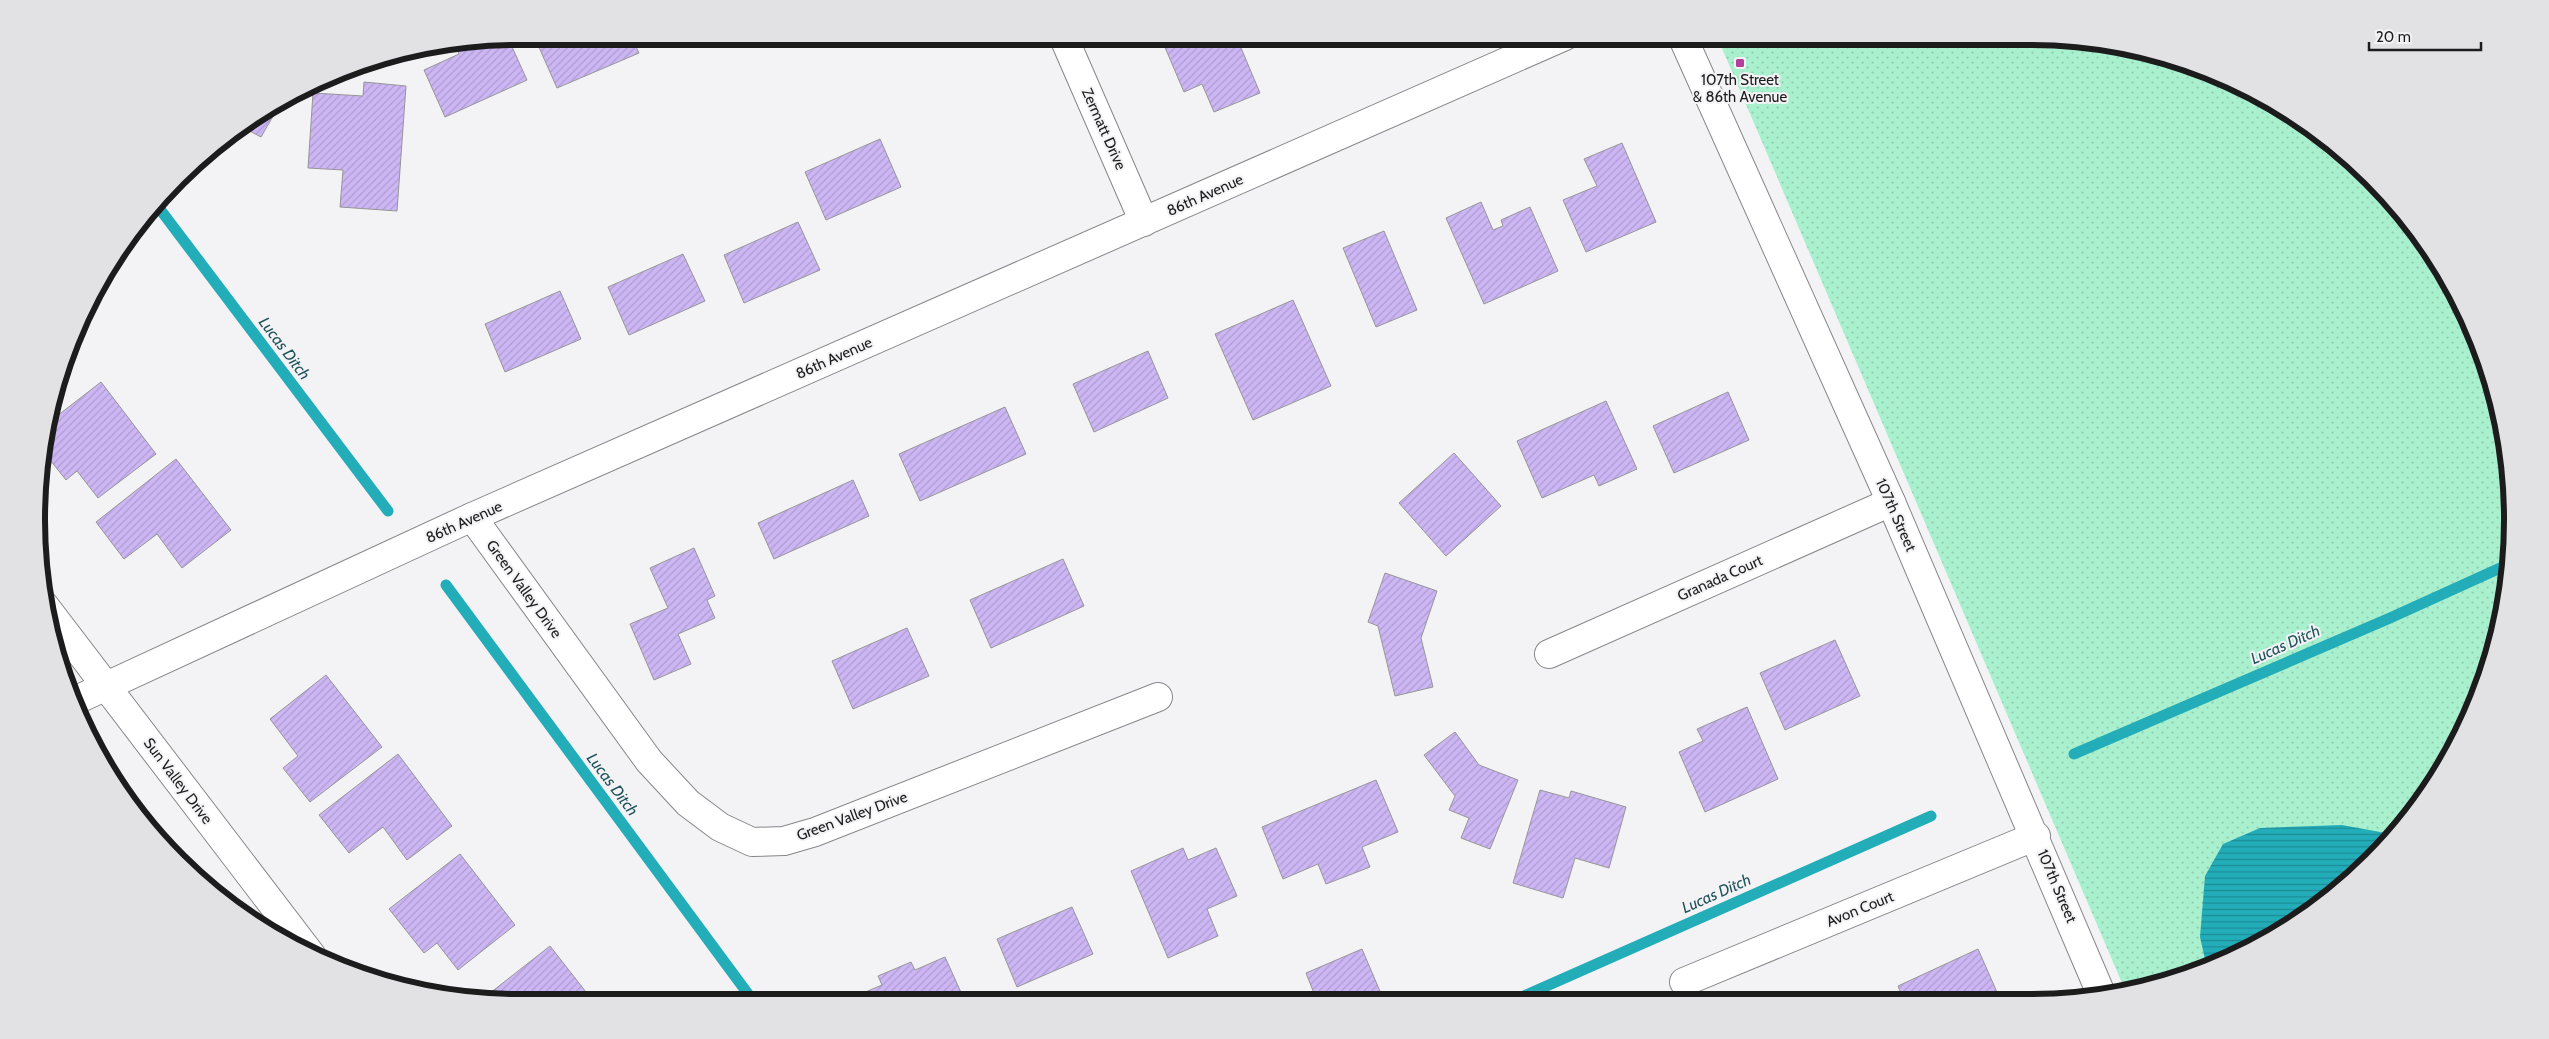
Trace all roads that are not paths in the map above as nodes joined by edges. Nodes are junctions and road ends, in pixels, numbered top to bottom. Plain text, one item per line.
1 (1067, 45) edge
2 (1545, 45) edge
3 (1686, 45) edge
4 (1144, 222) junction
5 (1891, 502) junction
6 (472, 517) junction
7 (56, 621) edge
8 (1549, 654) dead end
9 (106, 687) junction
10 (1158, 696) dead end
11 (80, 698) edge
12 (2036, 836) junction
13 (299, 939) edge
14 (1684, 982) dead end
15 (2099, 989) edge

1 - 4 street, Zermatt Drive
2 - 4 street, 86th Avenue
3 - 5 street, 107th Street
4 - 6 street, 86th Avenue
5 - 8 street, Granada Court
5 - 12 street, 107th Street
6 - 9 street, 86th Avenue
6 - 10 street, Green Valley Drive
7 - 9 street, Sun Valley Drive
9 - 11 street, 86th Avenue
9 - 13 street, Sun Valley Drive
12 - 14 street, Avon Court
12 - 15 street, 107th Street

